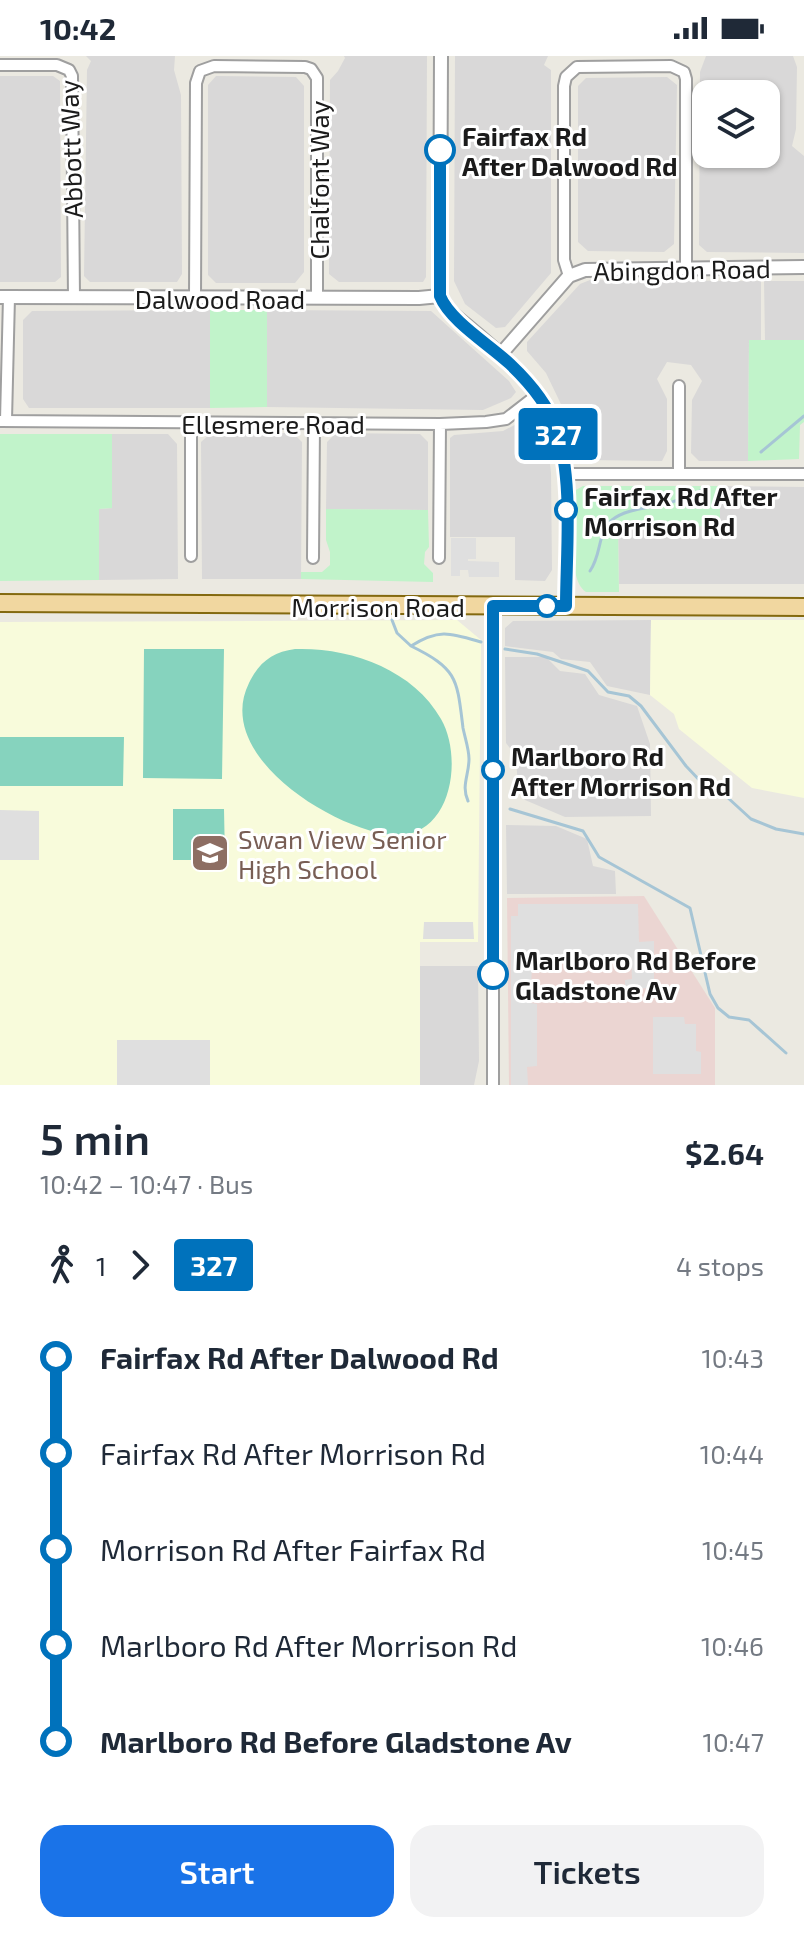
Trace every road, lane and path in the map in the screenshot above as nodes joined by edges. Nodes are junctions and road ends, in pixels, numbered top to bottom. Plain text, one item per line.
1 (441, 56) edge
2 (0, 65) edge
3 (686, 267) junction
4 (804, 267) edge
5 (569, 276) junction
6 (440, 296) junction
7 (4, 297) edge
8 (195, 297) junction
9 (74, 298) junction
10 (317, 298) junction
11 (500, 355) junction
12 (679, 386) dead end
13 (537, 395) junction
14 (3, 420) edge
15 (191, 423) junction
16 (314, 423) junction
17 (440, 424) junction
18 (565, 474) junction
19 (679, 474) junction
20 (804, 474) edge
21 (191, 556) dead end
22 (313, 558) dead end
23 (439, 558) dead end
24 (0, 603) edge
25 (493, 606) junction
26 (566, 606) junction
27 (804, 607) edge
28 (493, 1085) edge

1 - 6 street
2 - 9 street, Abbott Way
3 - 4 street, Abingdon Road
3 - 5 street, Abingdon Road
3 - 5 street
5 - 11 street, Abingdon Road
6 - 10 street, Dalwood Road
6 - 11 street
7 - 9 street, Dalwood Road
7 - 14 street
8 - 9 street, Dalwood Road
8 - 10 street, Dalwood Road
8 - 10 street, Chalfont Way
11 - 13 street
12 - 19 street
13 - 17 street, Ellesmere Road
13 - 18 street
14 - 15 street, Ellesmere Road
15 - 16 street, Ellesmere Road
15 - 21 street
16 - 17 street, Ellesmere Road
16 - 22 street
17 - 23 street
18 - 19 street
18 - 26 street
19 - 20 street
24 - 25 main road, Morrison Road
25 - 26 main road, Morrison Road
25 - 28 street
26 - 27 main road, Morrison Road

